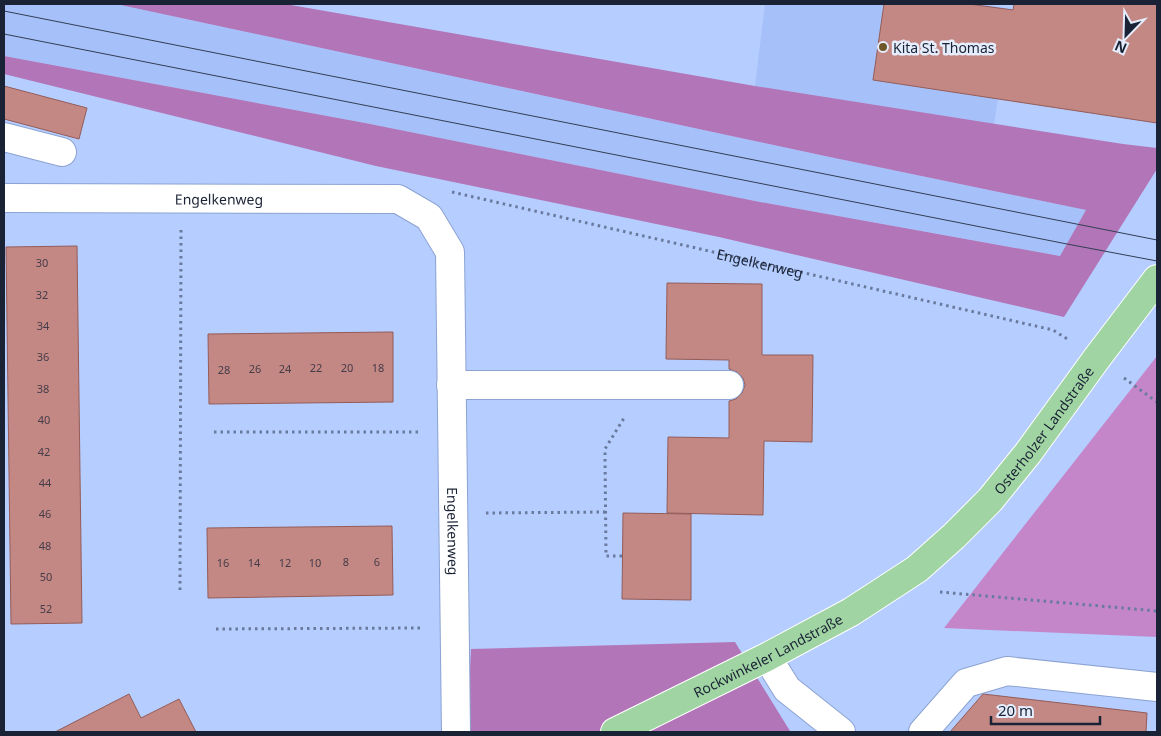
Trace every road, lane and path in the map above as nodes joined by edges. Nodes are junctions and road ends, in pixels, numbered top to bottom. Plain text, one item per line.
1 (4, 137) edge
2 (62, 152) dead end
3 (4, 198) edge
4 (181, 198) junction
5 (429, 217) junction
6 (1157, 279) edge
7 (1096, 358) junction
8 (451, 385) junction
9 (644, 385) junction
10 (729, 385) dead end
11 (1157, 402) edge
12 (214, 432) dead end
13 (452, 432) junction
14 (606, 512) junction
15 (453, 513) junction
16 (622, 556) dead end
17 (917, 569) junction
18 (180, 590) dead end
19 (1157, 611) edge
20 (454, 628) junction
21 (216, 629) dead end
22 (767, 657) junction
23 (1157, 686) edge
24 (456, 732) edge
25 (615, 732) edge
26 (841, 732) edge
27 (923, 732) edge

1 - 2 street
3 - 4 street, Engelkenweg
4 - 5 street, Engelkenweg
4 - 18 path
5 - 7 path, Engelkenweg
5 - 8 street, Engelkenweg
6 - 7 main road, Osterholzer Landstraße
7 - 11 path
7 - 17 main road, Osterholzer Landstraße
8 - 9 street
8 - 13 street, Engelkenweg
9 - 10 street
9 - 14 path
12 - 13 path
13 - 15 street, Engelkenweg
14 - 15 path
14 - 16 path
15 - 20 street, Engelkenweg
17 - 19 path
17 - 22 main road, Rockwinkeler Landstraße
20 - 21 path
20 - 24 street, Engelkenweg
22 - 25 main road, Rockwinkeler Landstraße
22 - 26 street
23 - 27 street

